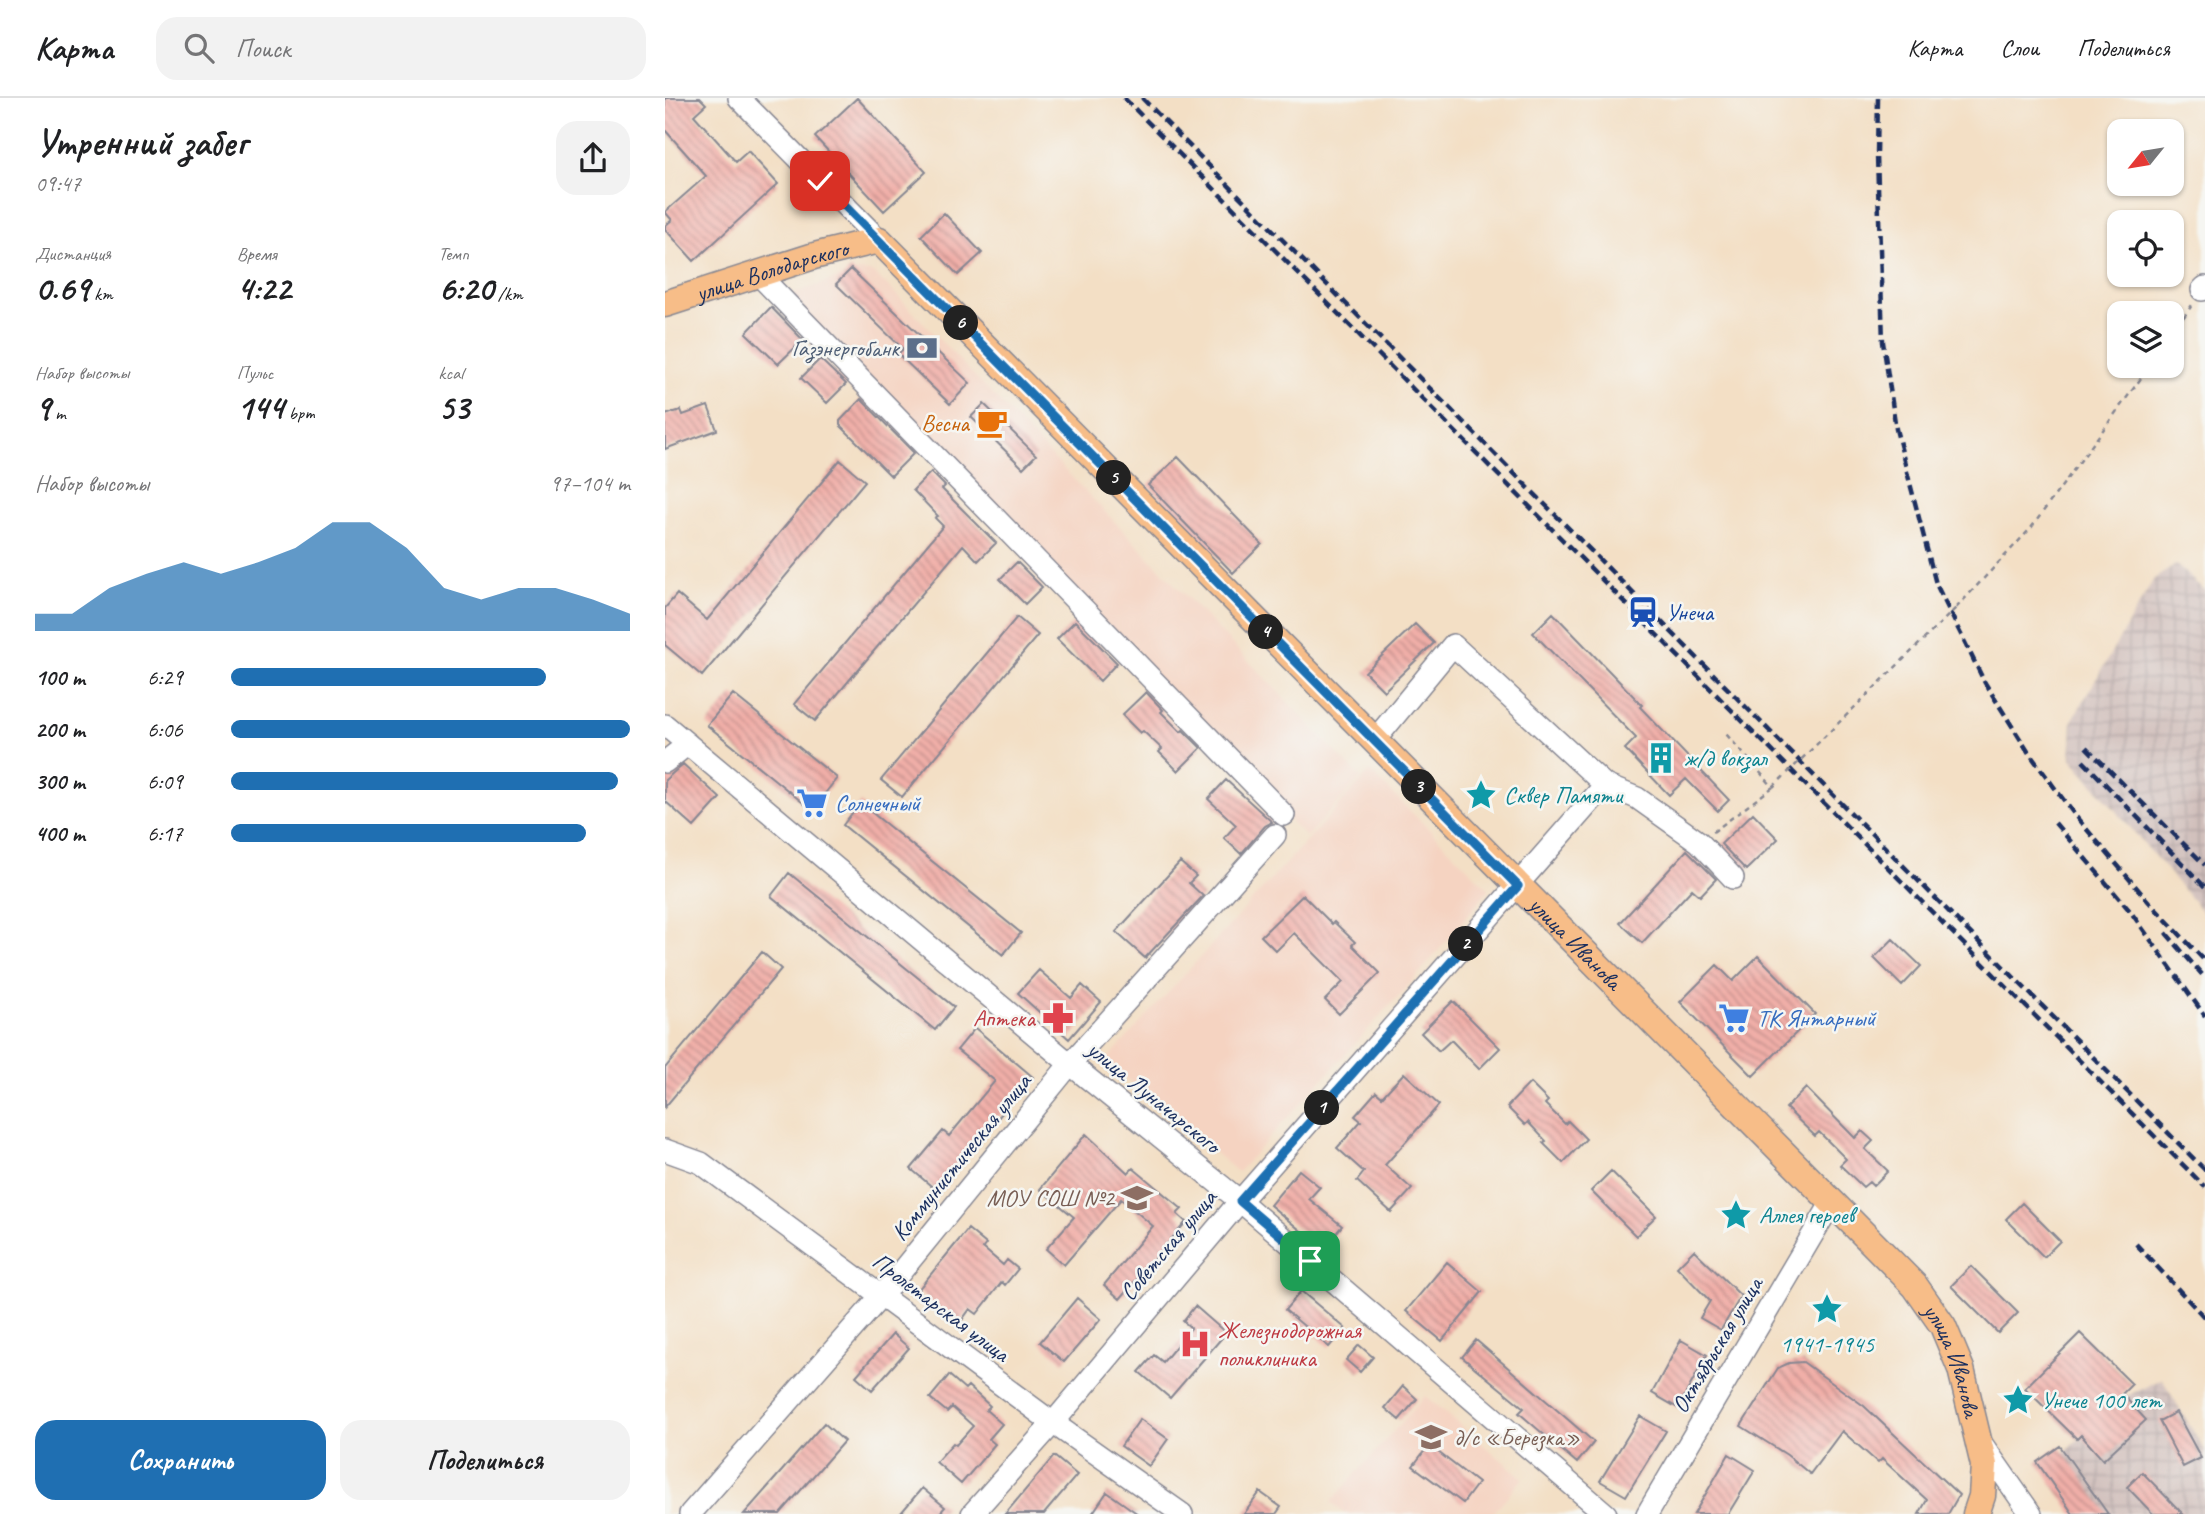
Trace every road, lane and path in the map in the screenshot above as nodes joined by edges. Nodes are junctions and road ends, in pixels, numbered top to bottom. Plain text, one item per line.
1 (739, 98) edge
2 (879, 240) junction
3 (758, 274) junction
4 (2204, 289) edge
5 (665, 304) edge
6 (2184, 317) edge
7 (2141, 378) edge
8 (665, 725) edge
9 (1726, 734) dead end
10 (1374, 741) junction
11 (688, 744) junction
12 (665, 762) edge
13 (1605, 785) junction
14 (1773, 787) junction
15 (1284, 815) dead end
16 (1729, 820) dead end
17 (1275, 835) dead end
18 (1733, 878) dead end
19 (1518, 886) junction
20 (1070, 1063) junction
21 (665, 1150) edge
22 (1240, 1201) junction
23 (1832, 1202) junction
24 (883, 1295) junction
25 (1052, 1423) junction
26 (1979, 1440) junction
27 (690, 1514) edge
28 (972, 1514) edge
29 (1182, 1514) edge
30 (1606, 1514) edge
31 (1647, 1514) edge
32 (1976, 1514) edge
33 (2031, 1514) edge

1 - 2 street, улица Иванова
2 - 3 main road, улица Володарского
2 - 10 main road, улица Иванова
3 - 5 main road, улица Володарского
3 - 15 street
4 - 6 path
7 - 14 path, bridge
8 - 11 street, улица Луначарского
9 - 14 path
10 - 13 street
10 - 19 main road, улица Иванова
11 - 12 street
11 - 20 street, улица Луначарского
13 - 18 street
13 - 19 street, Советская улица
14 - 16 path
17 - 20 street, Коммунистическая улица
19 - 22 street, Советская улица
19 - 23 main road, улица Иванова
20 - 22 street, улица Луначарского
20 - 24 street, Коммунистическая улица
21 - 24 street, Пролетарская улица
22 - 25 street, Советская улица
22 - 30 street, улица Луначарского
23 - 26 main road, улица Иванова
23 - 31 street, Октябрьская улица
24 - 25 street, Пролетарская улица
24 - 27 street, Коммунистическая улица
25 - 28 street, Советская улица
25 - 29 street, Пролетарская улица
26 - 32 main road, улица Иванова
26 - 33 street

